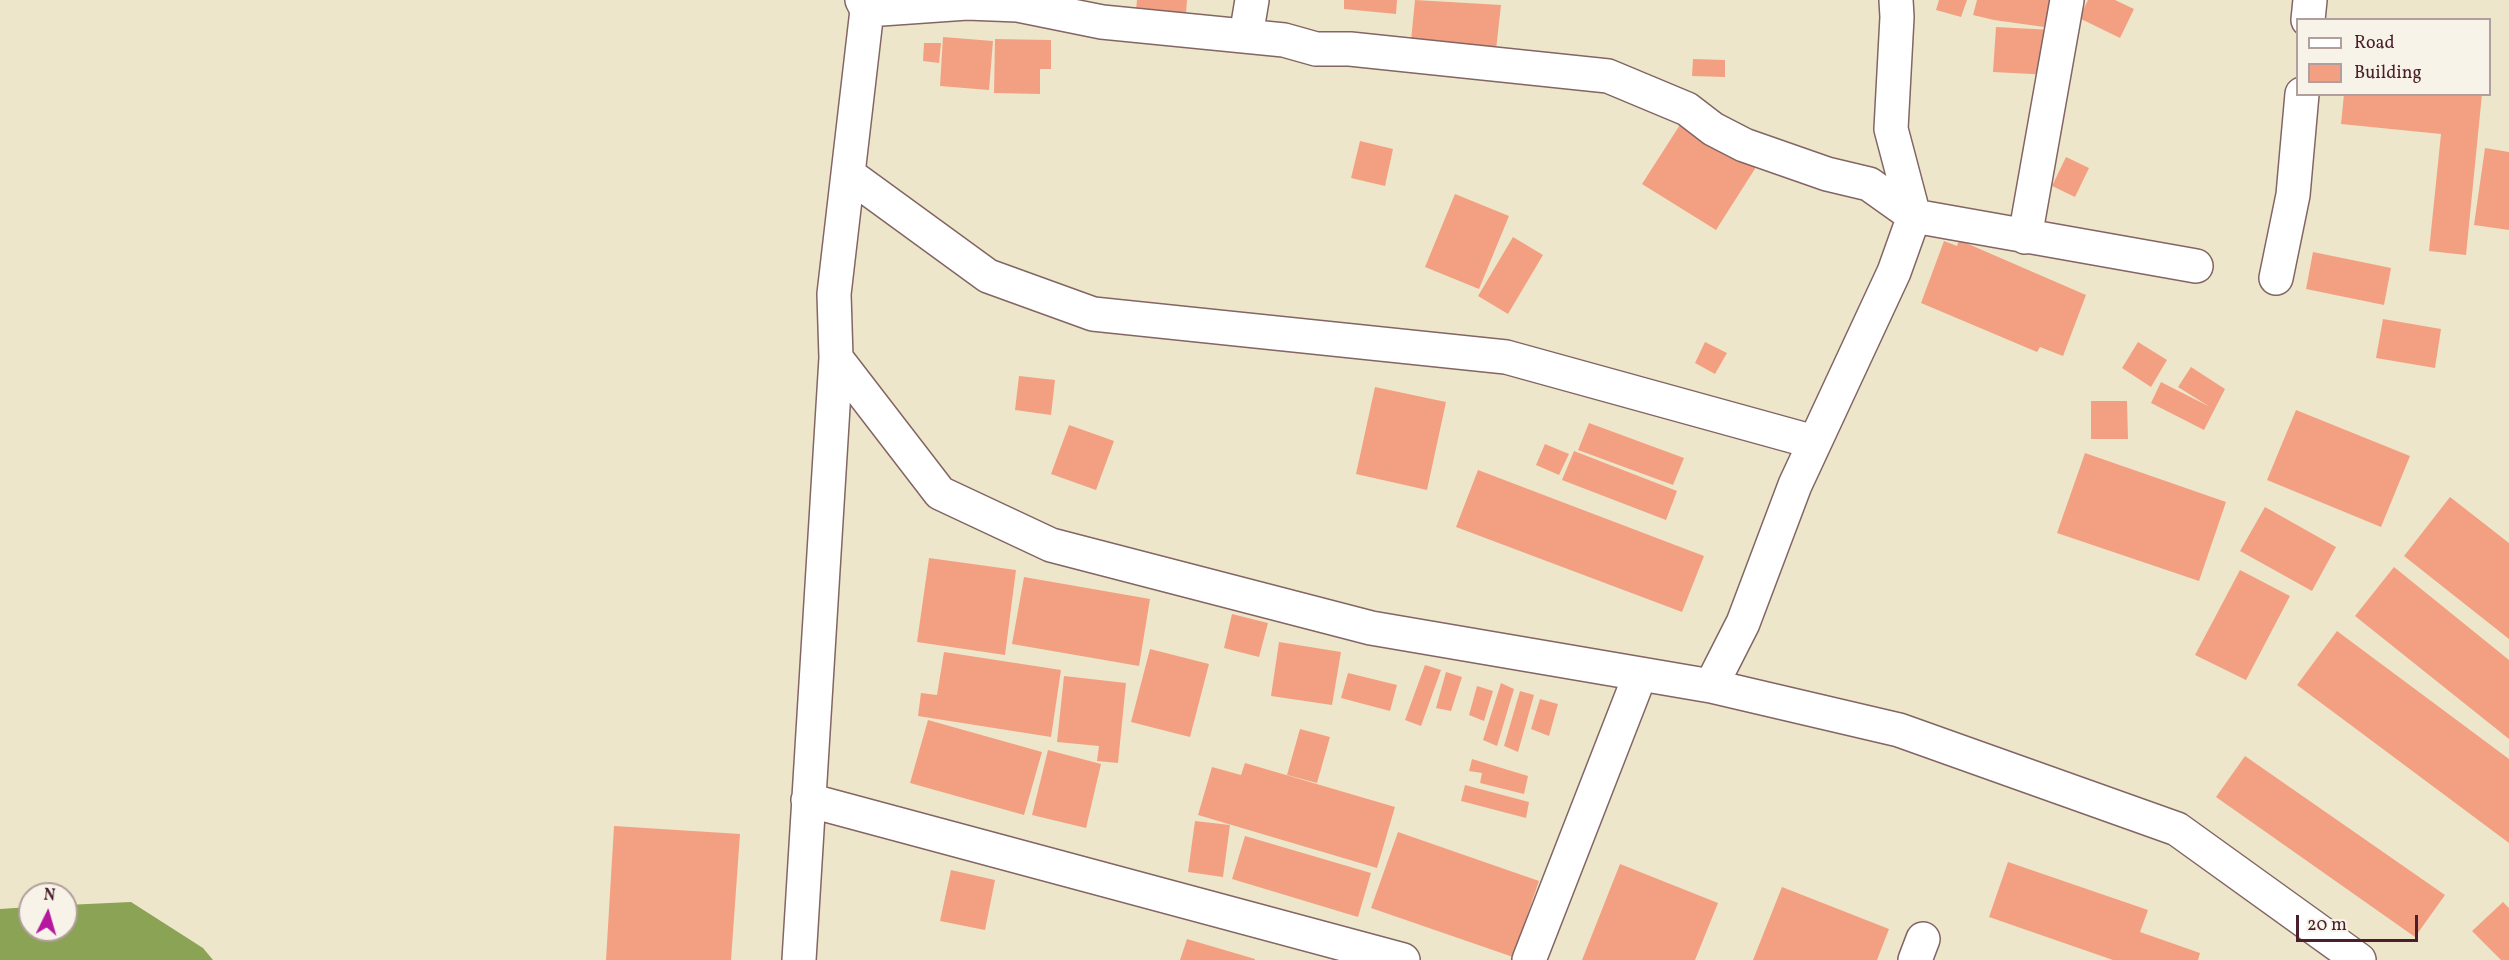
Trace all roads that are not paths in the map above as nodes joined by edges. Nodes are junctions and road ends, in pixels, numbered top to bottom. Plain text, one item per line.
1 (1252, 0) edge
2 (1896, 0) edge
3 (2067, 0) edge
4 (2310, 0) edge
5 (865, 5) edge
6 (2308, 18) edge
7 (1246, 36) junction
8 (2302, 96) edge
9 (848, 174) junction
10 (1914, 216) junction
11 (2025, 237) junction
12 (2196, 266) dead end
13 (2276, 278) dead end
14 (836, 358) junction
15 (1814, 442) junction
16 (1640, 675) junction
17 (1711, 686) junction
18 (808, 800) junction
19 (799, 960) edge
20 (1403, 960) edge
21 (1529, 960) edge
22 (2360, 960) edge

1 - 7 street
2 - 10 street
3 - 11 street
4 - 6 street
5 - 7 street
5 - 9 street
7 - 10 street
8 - 13 street
9 - 14 street
9 - 15 street
10 - 11 street
10 - 15 street
11 - 12 street
14 - 16 street
14 - 18 street
15 - 17 street
16 - 17 street
16 - 21 street
17 - 22 street
18 - 19 street
18 - 20 street

